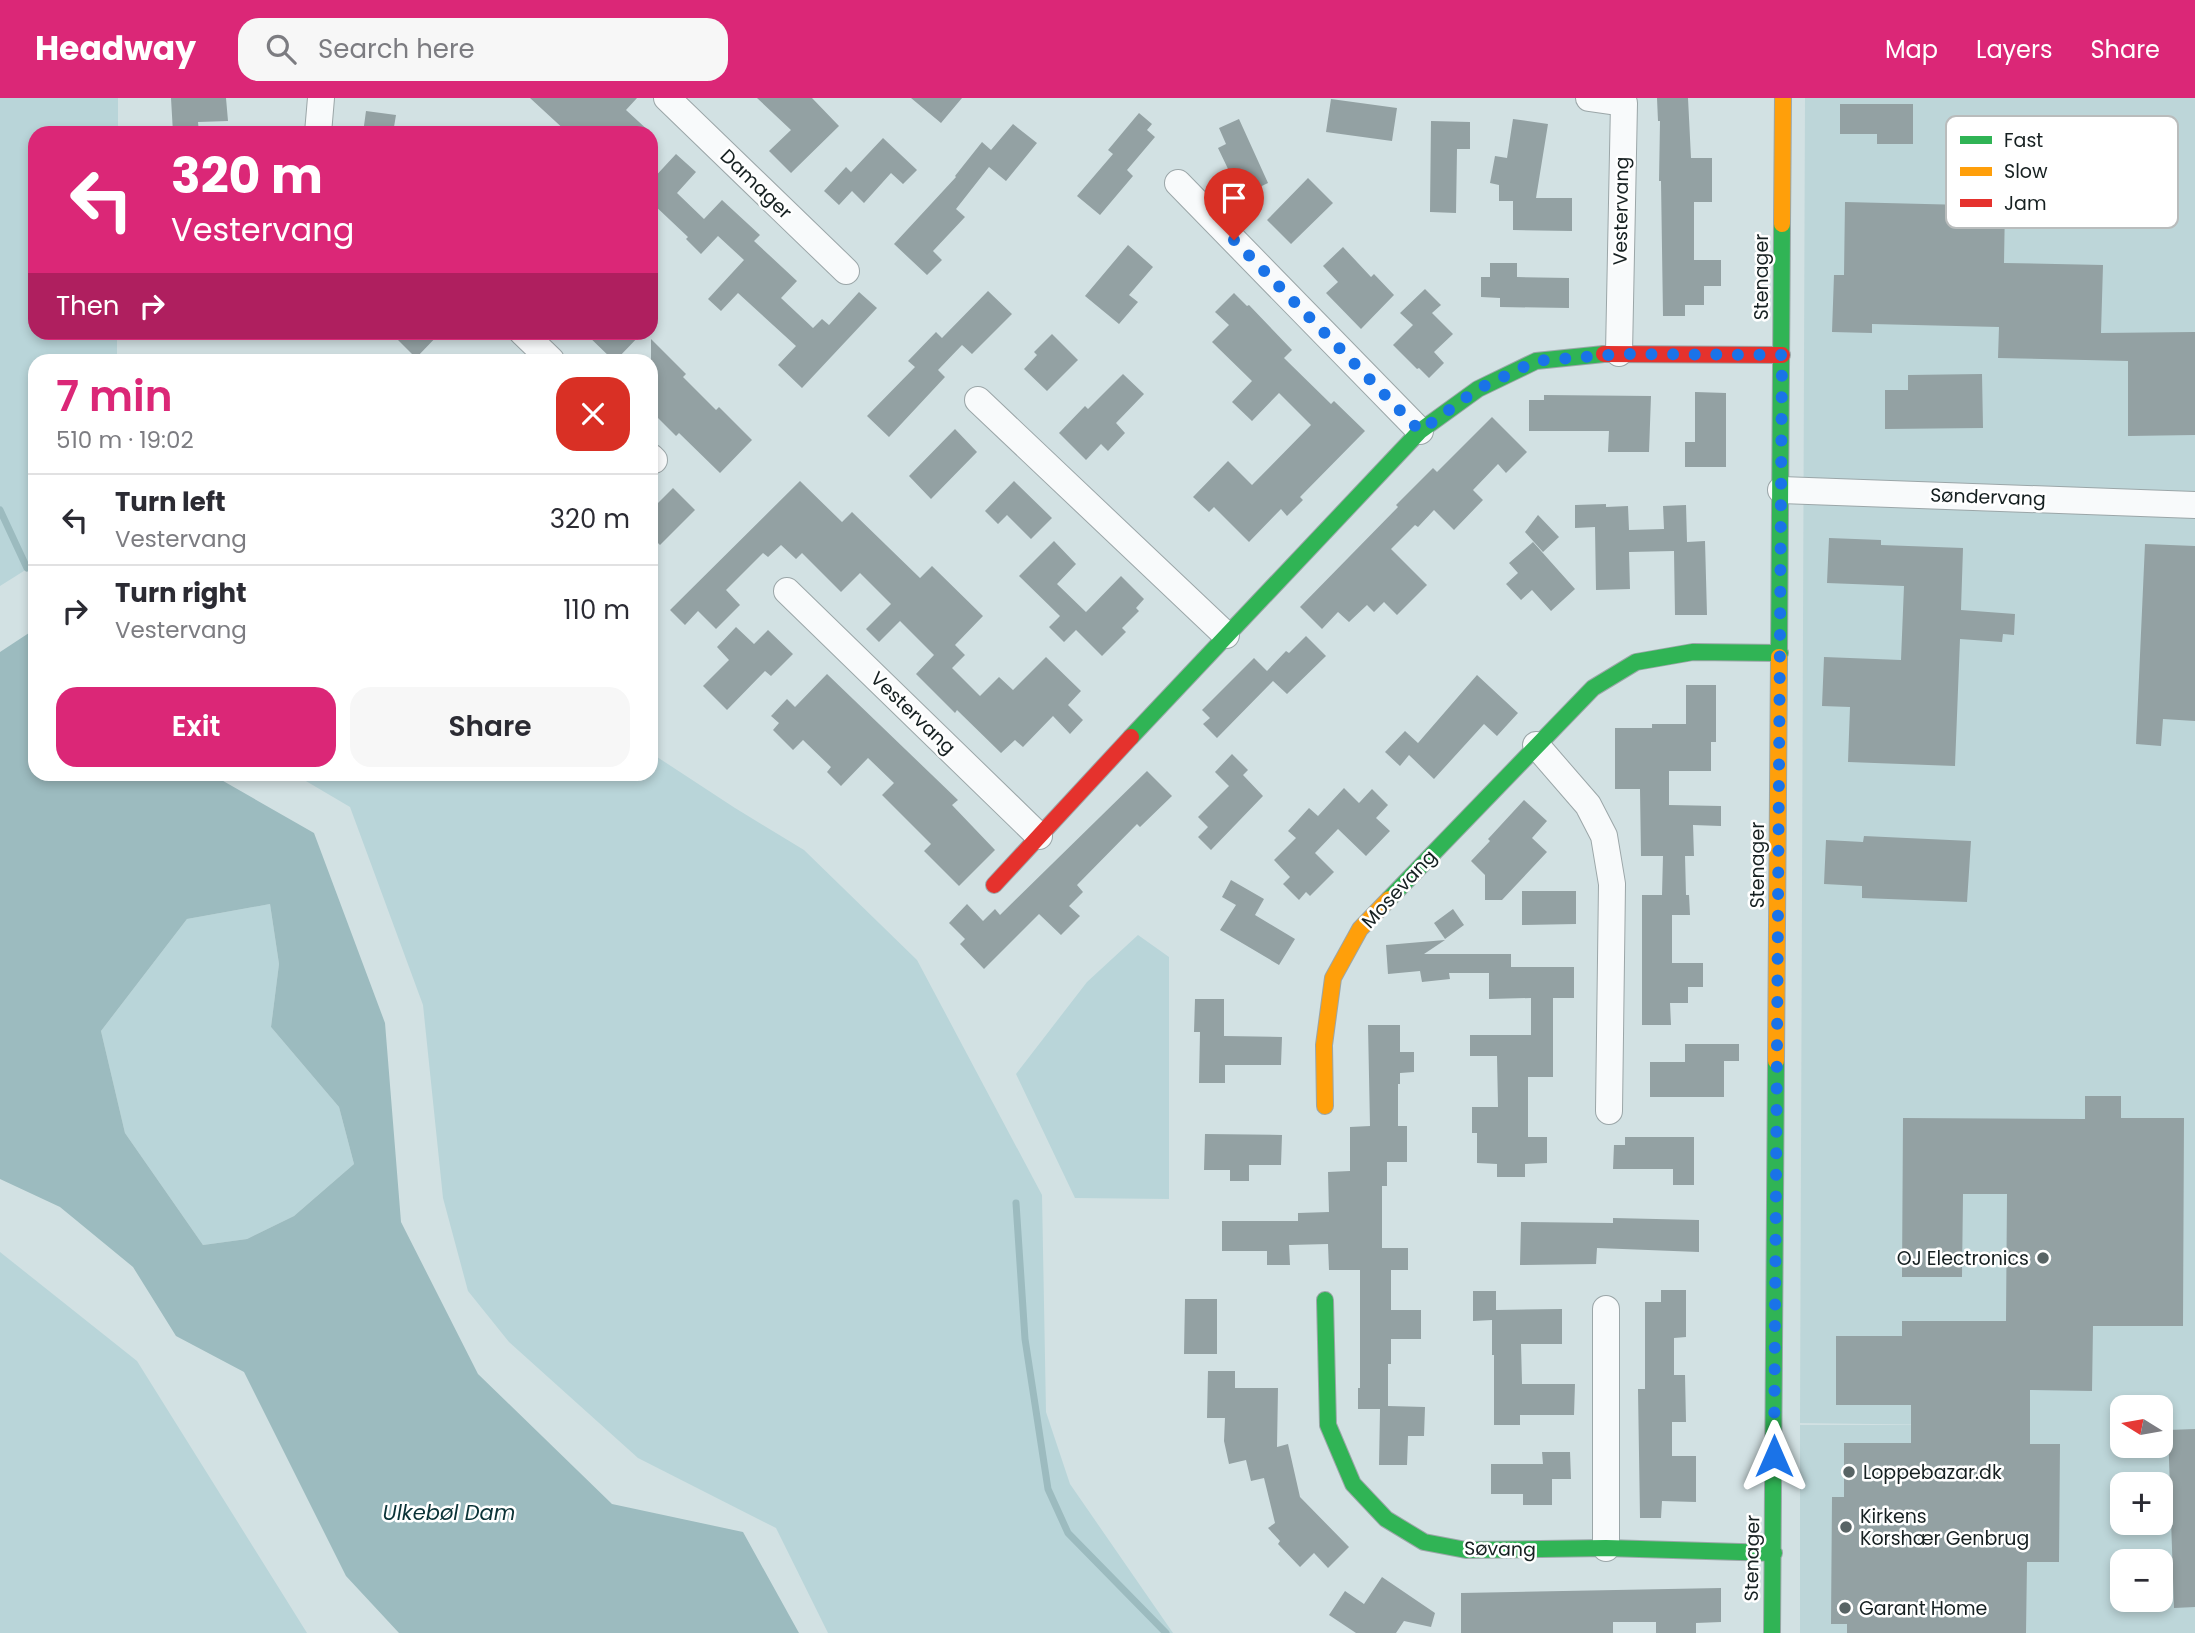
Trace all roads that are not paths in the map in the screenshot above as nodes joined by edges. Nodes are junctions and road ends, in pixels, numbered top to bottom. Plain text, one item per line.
1 (321, 98) edge
2 (667, 98) edge
3 (1589, 98) edge
4 (1783, 98) edge
5 (319, 126) edge
6 (1178, 183) dead end
7 (846, 271) dead end
8 (530, 340) edge
9 (545, 354) edge
10 (1619, 354) junction
11 (1782, 355) junction
12 (978, 400) dead end
13 (1420, 431) junction
14 (1781, 490) junction
15 (2195, 505) edge
16 (787, 591) dead end
17 (1226, 635) junction
18 (1780, 653) junction
19 (1536, 745) junction
20 (1039, 836) junction
21 (994, 885) dead end
22 (1325, 1106) dead end
23 (1609, 1111) dead end
24 (1325, 1300) dead end
25 (1606, 1309) dead end
26 (1606, 1548) junction
27 (1774, 1553) junction
28 (1772, 1633) edge

1 - 5 street
2 - 7 street, Damager
3 - 10 street, Vestervang
4 - 11 street, Stenager
6 - 13 street
8 - 9 street
10 - 11 street
10 - 13 street
11 - 14 street, Stenager
12 - 17 street
13 - 17 street
14 - 15 street, Søndervang
14 - 18 street, Stenager
16 - 20 street, Vestervang
17 - 20 street
18 - 19 street, Mosevang
18 - 27 street, Stenager
19 - 22 street, Mosevang
19 - 23 street
20 - 21 street
24 - 26 street, Søvang
25 - 26 street
26 - 27 street, Søvang
27 - 28 street, Stenager

